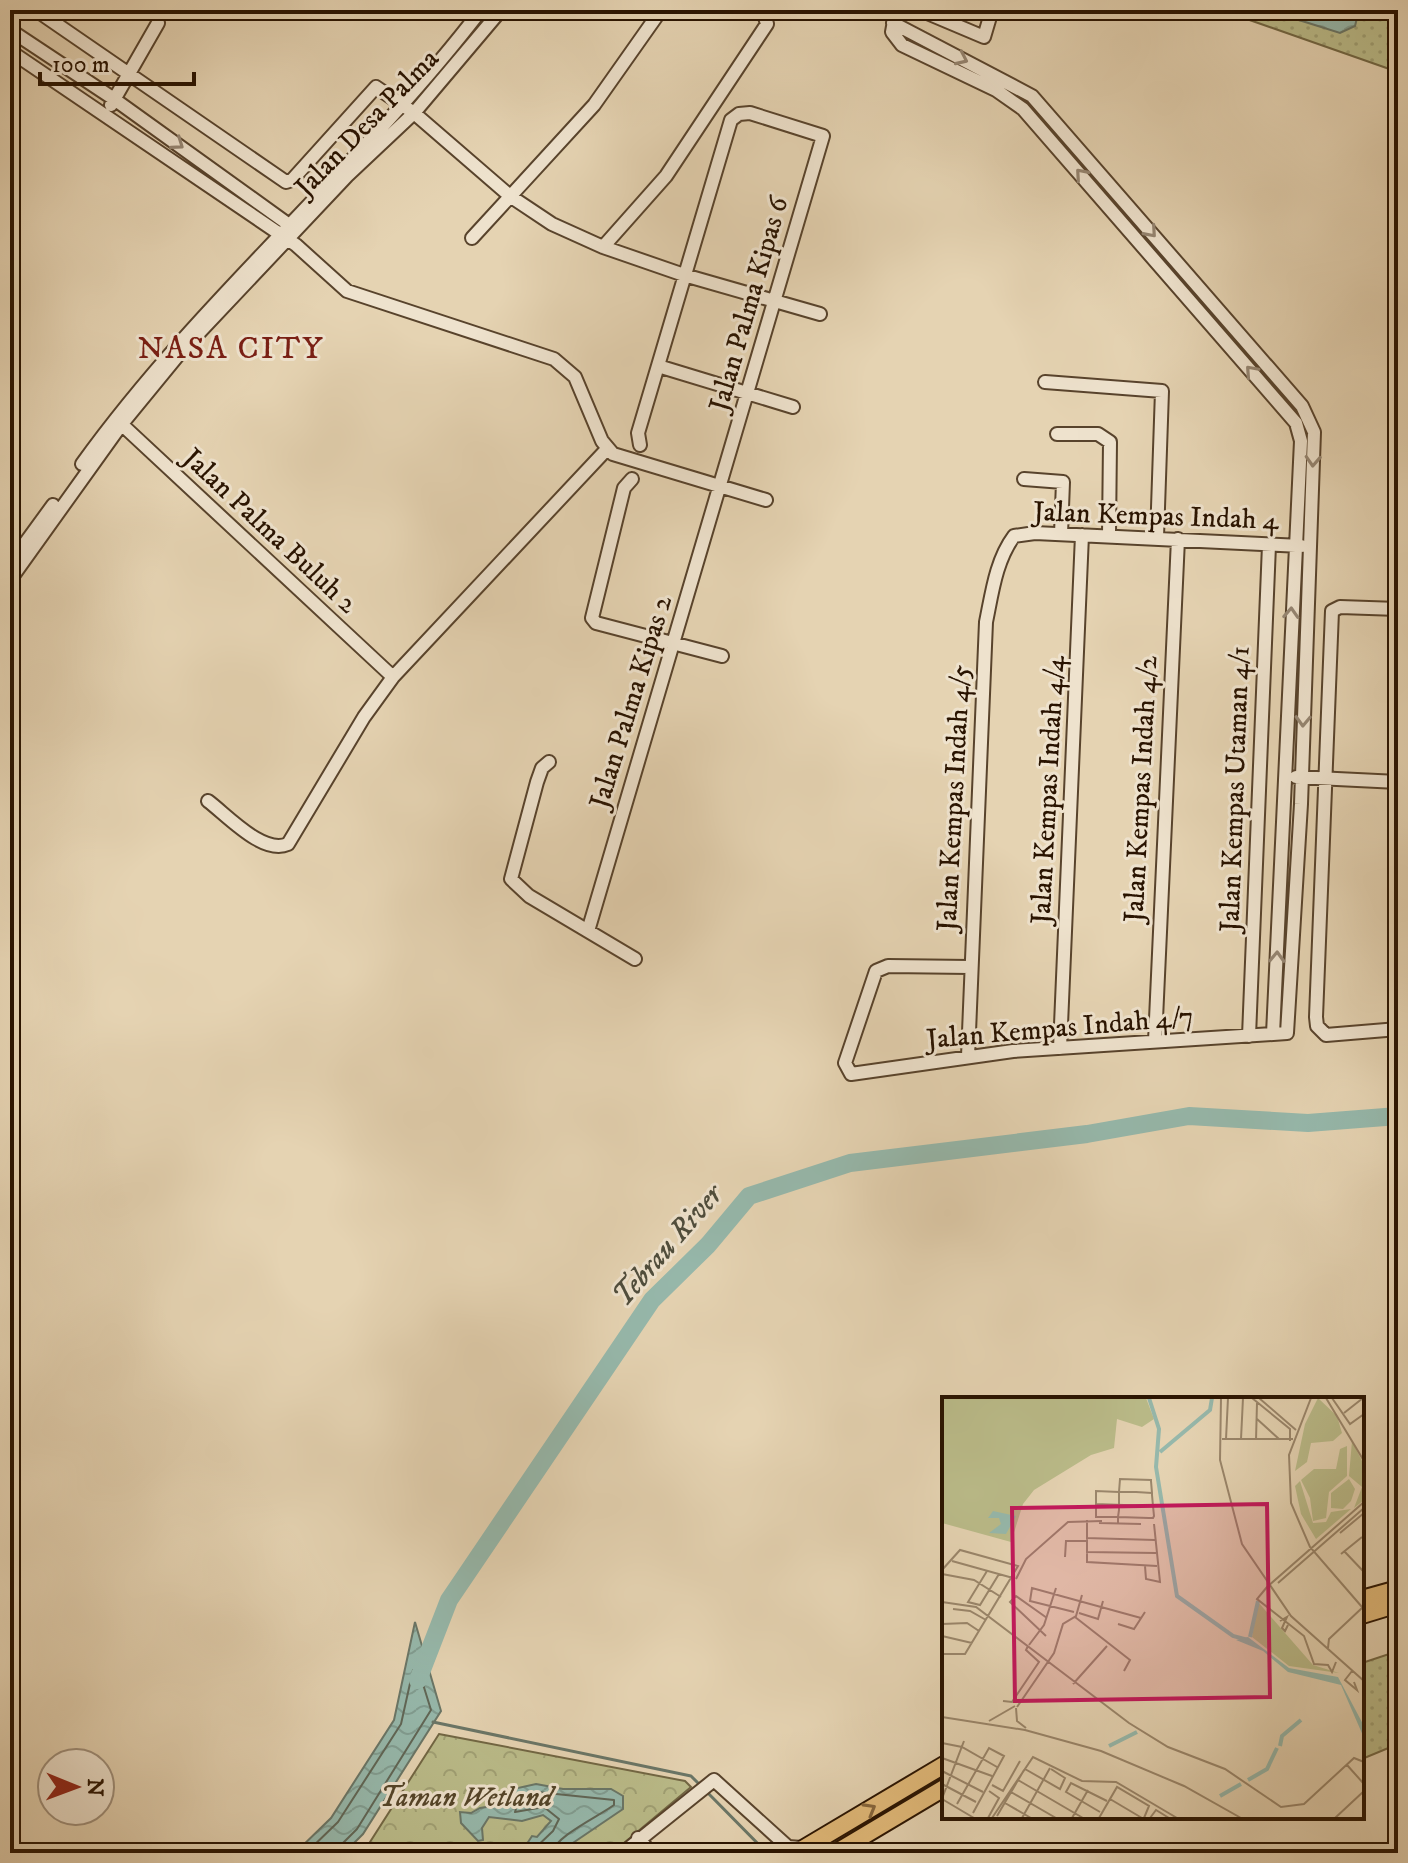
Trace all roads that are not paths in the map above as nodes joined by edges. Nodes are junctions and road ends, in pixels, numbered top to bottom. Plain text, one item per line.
1 (36, 10) edge
2 (481, 10) edge
3 (501, 10) edge
4 (661, 10) edge
5 (763, 10) edge
6 (920, 10) edge
7 (992, 10) edge
8 (895, 16) edge
9 (158, 23) dead end
10 (10, 30) edge
11 (10, 51) edge
12 (128, 74) junction
13 (114, 99) junction
14 (403, 104) junction
15 (414, 113) junction
16 (105, 114) junction
17 (510, 196) junction
18 (289, 235) junction
19 (472, 238) dead end
20 (603, 247) junction
21 (1178, 264) junction
22 (684, 275) junction
23 (1168, 275) junction
24 (775, 301) junction
25 (820, 314) dead end
26 (658, 366) junction
27 (1045, 382) dead end
28 (748, 393) junction
29 (793, 407) dead end
30 (118, 422) junction
31 (1057, 434) dead end
32 (640, 445) dead end
33 (607, 449) junction
34 (632, 479) dead end
35 (1024, 479) dead end
36 (720, 486) junction
37 (766, 500) dead end
38 (1061, 534) junction
39 (1109, 534) junction
40 (1082, 535) junction
41 (1157, 537) junction
42 (1178, 539) junction
43 (1008, 545) joint
44 (1269, 545) junction
45 (1308, 545) junction
46 (1294, 546) junction
47 (10, 564) edge
48 (10, 580) edge
49 (1398, 609) edge
50 (674, 644) junction
51 (722, 656) dead end
52 (393, 677) junction
53 (549, 762) dead end
54 (1284, 776) junction
55 (1302, 777) junction
56 (1326, 778) junction
57 (1398, 782) edge
58 (208, 801) dead end
59 (588, 931) junction
60 (635, 959) dead end
61 (970, 967) junction
62 (1398, 1029) edge
63 (1273, 1034) junction
64 (1249, 1036) junction
65 (1155, 1041) junction
66 (1060, 1048) junction
67 (968, 1056) junction
68 (1398, 1589) edge
69 (1364, 1598) edge
70 (1398, 1604) edge
71 (1364, 1614) edge
72 (942, 1766) edge
73 (942, 1789) edge
74 (862, 1836) junction
75 (638, 1838) junction
76 (802, 1851) edge
77 (623, 1853) edge
78 (651, 1853) edge
79 (835, 1853) edge
80 (845, 1853) edge

1 - 12 street
2 - 14 street, Jalan Desa Palma
3 - 15 street, Jalan Desa Palma
4 - 17 street
5 - 20 street
6 - 7 street
8 -> 21 street
23 -> 8 street
9 - 12 street
10 - 13 street
11 - 16 street
12 - 13 street
12 - 14 street
13 - 16 street
13 -> 18 street
14 - 15 street
14 - 18 street, Jalan Desa Palma
15 - 17 street
15 - 18 street, Jalan Desa Palma
16 - 18 street
17 - 19 street
17 - 20 street
18 - 30 street
18 - 33 street
20 - 22 street
21 - 23 street
21 -> 45 street
22 - 24 street
22 - 24 street, Jalan Palma Kipas 6
22 - 26 street
46 -> 23 street
24 - 25 street
24 - 28 street, Jalan Palma Kipas 6
26 - 28 street
26 - 32 street
27 - 41 street
28 - 29 street
28 - 36 street, Jalan Palma Kipas 6
30 - 47 street
30 - 48 street
30 - 52 street, Jalan Palma Buluh 2
31 - 39 street
33 - 36 street
33 - 52 street
34 - 50 street
35 - 38 street
36 - 37 street
36 - 50 street, Jalan Palma Kipas 2
38 - 40 street, Jalan Kempas Indah 4
38 - 43 street, Jalan Kempas Indah 4
39 - 40 street, Jalan Kempas Indah 4
39 - 41 street, Jalan Kempas Indah 4
40 - 66 street, Jalan Kempas Indah 4/4
41 - 42 street, Jalan Kempas Indah 4
42 - 44 street, Jalan Kempas Indah 4
42 - 65 street, Jalan Kempas Indah 4/2
43 - 61 street, Jalan Kempas Indah 4/5
44 - 46 street, Jalan Kempas Indah 4
44 - 64 street, Jalan Kempas Utaman 4/1
45 - 46 street, Jalan Kempas Indah 4
45 -> 55 street
54 -> 46 street
49 - 56 street
50 - 51 street
50 - 59 street, Jalan Palma Kipas 2
52 - 58 street
53 - 59 street
54 - 55 street
63 -> 54 street
55 - 56 street
55 - 63 street
56 - 57 street
56 - 62 street
59 - 60 street
61 - 67 street, Jalan Kempas Indah 4/5
61 - 67 street, Jalan Kempas Indah 4/7
63 - 64 street, Jalan Kempas Indah 4/7
64 - 65 street, Jalan Kempas Indah 4/7
65 - 66 street, Jalan Kempas Indah 4/7
66 - 67 street, Jalan Kempas Indah 4/7
68 - 69 main road
70 - 71 main road
76 -> 72 main road
73 - 74 main road
74 - 79 main road
74 - 80 main road
75 - 76 street
75 - 77 street
75 - 78 street

